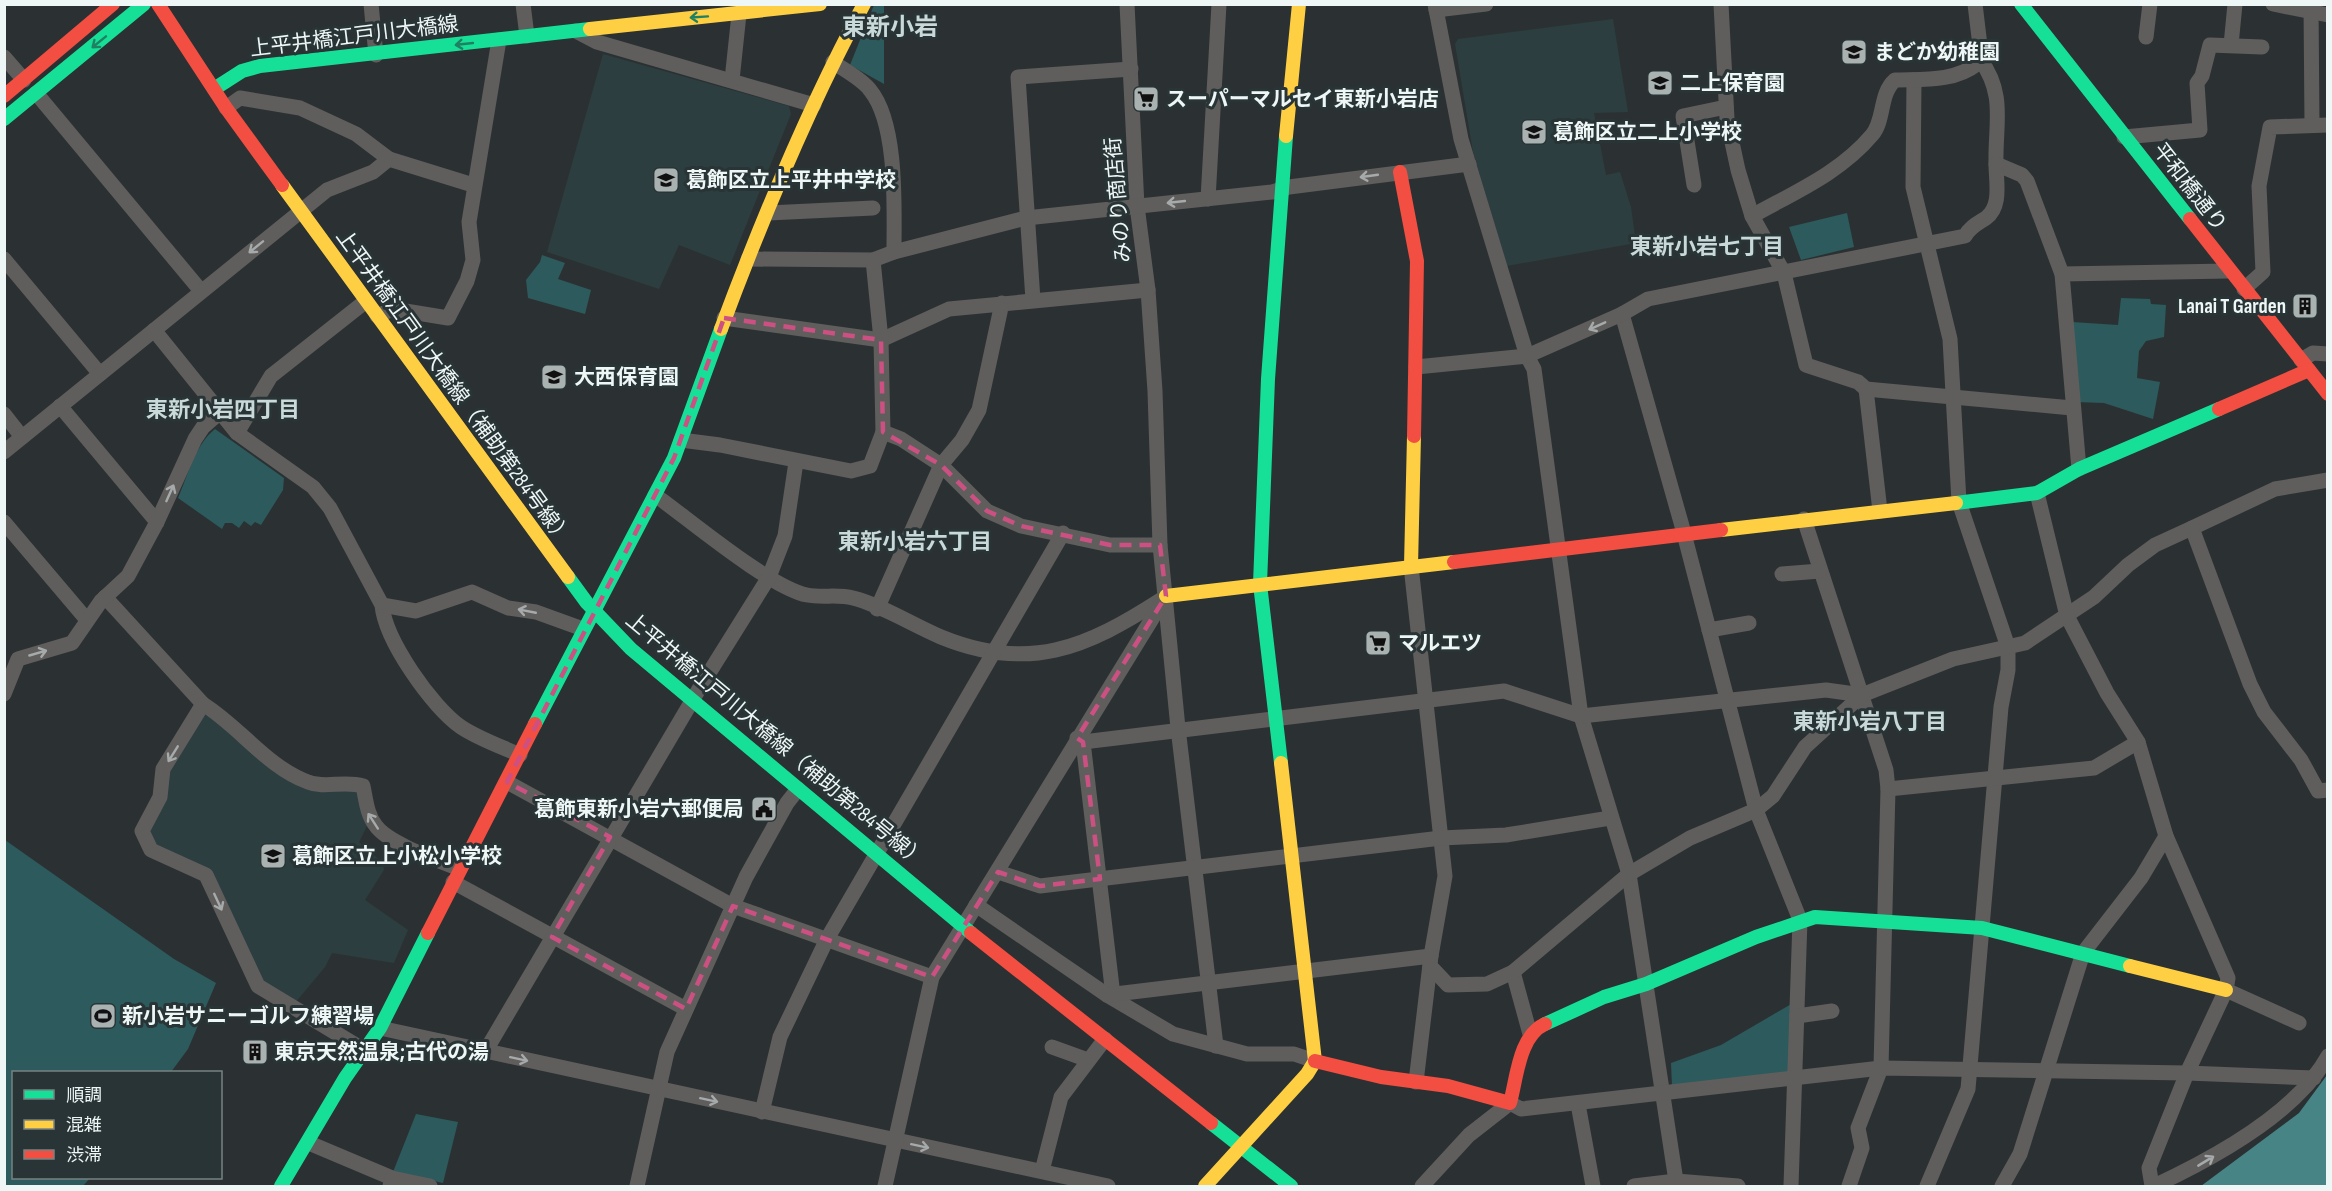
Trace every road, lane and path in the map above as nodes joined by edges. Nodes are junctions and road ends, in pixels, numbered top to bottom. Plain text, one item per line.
1 (114, 4) edge
2 (144, 4) edge
3 (158, 4) edge
4 (371, 4) edge
5 (523, 4) edge
6 (820, 4) edge
7 (864, 4) edge
8 (1126, 4) edge
9 (1219, 4) edge
10 (1299, 4) edge
11 (1486, 4) edge
12 (1721, 4) edge
13 (1975, 4) edge
14 (2021, 4) edge
15 (2150, 4) edge
16 (2235, 4) edge
17 (2273, 4) edge
18 (766, 7) edge
19 (1435, 7) edge
20 (2310, 8) edge
21 (670, 12) edge
22 (739, 14) junction
23 (2328, 15) edge
24 (576, 31) junction
25 (527, 36) junction
26 (2146, 37) dead end
27 (499, 40) junction
28 (2231, 45) junction
29 (2262, 47) dead end
30 (376, 55) junction
31 (4, 57) edge
32 (1980, 59) junction
33 (833, 62) junction
34 (1131, 69) junction
35 (24, 80) junction
36 (732, 80) junction
37 (1914, 80) junction
38 (214, 89) junction
39 (36, 93) junction
40 (4, 96) edge
41 (814, 105) junction
42 (1726, 107) junction
43 (226, 108) junction
44 (4, 119) edge
45 (2320, 125) edge
46 (2124, 137) junction
47 (389, 159) junction
48 (1469, 164) junction
49 (1996, 164) junction
50 (1401, 172) junction
51 (473, 185) junction
52 (1694, 185) dead end
53 (1281, 189) junction
54 (1208, 199) junction
55 (1137, 206) junction
56 (873, 208) dead end
57 (301, 210) junction
58 (768, 213) junction
59 (1752, 216) junction
60 (1026, 218) junction
61 (1928, 245) junction
62 (894, 252) junction
63 (4, 259) edge
64 (748, 259) junction
65 (873, 260) junction
66 (2228, 271) junction
67 (1784, 273) junction
68 (2062, 274) junction
69 (2244, 289) junction
70 (1148, 290) junction
71 (201, 291) junction
72 (1033, 300) junction
73 (366, 301) junction
74 (1002, 303) junction
75 (1622, 314) junction
76 (377, 316) junction
77 (724, 318) junction
78 (154, 330) junction
79 (881, 340) junction
80 (2328, 354) edge
81 (1527, 356) junction
82 (2305, 365) junction
83 (1416, 367) junction
84 (100, 374) junction
85 (1866, 389) junction
86 (2328, 394) edge
87 (1953, 399) junction
88 (60, 406) junction
89 (2072, 408) junction
90 (219, 413) junction
91 (4, 414) edge
92 (883, 432) junction
93 (237, 433) junction
94 (22, 437) junction
95 (681, 440) junction
96 (4, 452) edge
97 (796, 462) junction
98 (941, 465) junction
99 (2079, 469) junction
100 (2328, 480) edge
101 (2037, 493) junction
102 (655, 495) junction
103 (1959, 502) junction
104 (1880, 510) junction
105 (1804, 519) junction
106 (4, 522) edge
107 (157, 522) junction
108 (2192, 528) junction
109 (1063, 533) junction
110 (1684, 533) junction
111 (1160, 546) junction
112 (1560, 548) junction
113 (1411, 566) junction
114 (1820, 571) junction
115 (1782, 574) dead end
116 (770, 578) junction
117 (1260, 584) junction
118 (1166, 596) junction
119 (105, 597) junction
120 (382, 605) junction
121 (877, 609) junction
122 (593, 610) junction
123 (2067, 616) junction
124 (87, 620) junction
125 (1749, 623) dead end
126 (583, 629) junction
127 (1709, 630) junction
128 (2008, 647) junction
129 (992, 653) junction
130 (4, 694) edge
131 (1862, 695) junction
132 (1425, 700) junction
133 (1727, 700) junction
134 (692, 701) junction
135 (203, 704) junction
136 (1581, 716) junction
137 (1276, 717) junction
138 (1178, 729) junction
139 (1080, 740) junction
140 (2138, 742) junction
141 (520, 755) junction
142 (1995, 777) junction
143 (507, 782) junction
144 (798, 789) junction
145 (1888, 789) junction
146 (2328, 790) edge
147 (1756, 810) junction
148 (1610, 818) junction
149 (2166, 836) junction
150 (610, 837) junction
151 (1441, 838) junction
152 (876, 854) junction
153 (1293, 857) junction
154 (1195, 868) junction
155 (998, 872) junction
156 (1629, 874) junction
157 (456, 876) junction
158 (1100, 879) junction
159 (976, 904) junction
160 (733, 906) junction
161 (1800, 920) junction
162 (1885, 921) junction
163 (962, 926) junction
164 (1983, 928) junction
165 (552, 937) junction
166 (827, 939) junction
167 (2083, 953) junction
168 (1431, 961) junction
169 (1306, 971) junction
170 (1513, 972) junction
171 (932, 977) junction
172 (1209, 982) junction
173 (1647, 984) junction
174 (2226, 990) junction
175 (1107, 995) junction
176 (686, 1009) junction
177 (1832, 1011) dead end
178 (1797, 1016) junction
179 (2299, 1023) dead end
180 (380, 1028) junction
181 (1530, 1034) junction
182 (1105, 1039) junction
183 (1216, 1046) junction
184 (1052, 1047) dead end
185 (364, 1050) junction
186 (485, 1052) junction
187 (2328, 1056) edge
188 (1088, 1060) junction
189 (1315, 1061) junction
190 (1881, 1068) junction
191 (1971, 1069) junction
192 (2047, 1070) junction
193 (2187, 1073) junction
194 (1795, 1077) junction
195 (2314, 1078) junction
196 (1416, 1082) junction
197 (658, 1089) junction
198 (1664, 1093) junction
199 (1510, 1103) junction
200 (1578, 1104) junction
201 (762, 1112) junction
202 (896, 1141) junction
203 (309, 1143) junction
204 (1239, 1147) junction
205 (1042, 1171) junction
206 (1676, 1181) junction
207 (391, 1182) edge
208 (281, 1186) edge
209 (430, 1186) edge
210 (637, 1186) edge
211 (885, 1186) edge
212 (1108, 1186) edge
213 (1205, 1186) edge
214 (1291, 1186) edge
215 (1422, 1186) edge
216 (1593, 1186) edge
217 (1634, 1186) edge
218 (1738, 1186) edge
219 (1791, 1186) edge
220 (1848, 1186) edge
221 (1927, 1186) edge
222 (2002, 1186) edge
223 (2153, 1186) edge

1 - 35 street
2 -> 39 street
3 - 38 street
4 - 30 street
5 - 25 street
6 - 18 street, 上平井橋江戸川大橋線
7 - 33 street
8 - 34 street, みのり商店街
9 - 54 street
10 - 53 street
11 - 19 street
12 - 42 street
13 - 32 street
14 - 46 street, 平和橋通り
15 - 26 street
16 - 28 street
17 - 20 street
18 - 22 street, 上平井橋江戸川大橋線
19 - 48 street
20 - 23 street
20 - 45 street
22 -> 21 street, 上平井橋江戸川大橋線
21 - 24 street, 上平井橋江戸川大橋線
22 - 36 street
24 - 25 street, 上平井橋江戸川大橋線
24 - 36 street
25 - 27 street, 上平井橋江戸川大橋線
27 -> 30 street, 上平井橋江戸川大橋線
27 - 51 street
28 - 29 street
28 - 46 street
30 - 38 street, 上平井橋江戸川大橋線
31 - 35 street
32 - 37 street
32 - 49 street
33 - 41 street
33 - 62 street
34 - 55 street, みのり商店街
34 - 60 street
35 - 40 street
36 - 41 street
37 - 59 street
37 - 61 street
38 - 43 street, 上平井橋江戸川大橋線（補助第284号線）
39 - 44 street
39 - 71 street
41 - 58 street
42 - 52 street
42 - 59 street
43 - 47 street
43 - 57 street, 上平井橋江戸川大橋線（補助第284号線）
45 - 69 street
46 - 66 street, 平和橋通り
47 - 51 street
47 - 57 street
48 - 50 street
48 - 81 street
49 - 61 street
49 - 68 street
50 -> 53 street
50 - 83 street
51 - 76 street
53 - 54 street
53 - 117 street
54 -> 55 street
55 - 60 street
55 - 70 street, みのり商店街
56 - 58 street
57 -> 71 street
57 - 73 street, 上平井橋江戸川大橋線（補助第284号線）
58 - 64 street
59 - 67 street
60 - 62 street
60 - 72 street
61 - 67 street
61 - 87 street
62 - 65 street
63 - 84 street
64 - 65 street
64 - 77 street
65 - 79 street
66 - 68 street
66 - 69 street, 平和橋通り
67 - 75 street
67 - 85 street
68 - 89 street
69 - 82 street, 平和橋通り
70 - 72 street
70 - 111 street, みのり商店街
71 - 78 street
72 - 74 street
73 - 76 street, 上平井橋江戸川大橋線（補助第284号線）
73 - 93 street
74 - 79 street
74 - 98 street
75 -> 81 street
75 - 110 street
76 - 122 street, 上平井橋江戸川大橋線（補助第284号線）
77 - 79 street
77 - 95 street
78 - 84 street
78 - 90 street
79 - 92 street
80 - 82 street
81 - 83 street
81 - 112 street
82 - 86 street, 平和橋通り
82 - 99 street
83 - 113 street
84 - 88 street
85 - 87 street
85 - 104 street
87 - 89 street
87 - 103 street
88 - 94 street
88 - 107 street
89 - 99 street
90 - 93 street
107 -> 90 street
91 - 94 street
92 - 97 street
92 - 98 street
93 - 120 street
94 - 96 street
95 - 97 street
95 - 102 street
97 - 116 street
98 - 109 street
98 - 121 street
99 - 101 street
100 - 108 street
101 - 103 street
101 - 123 street
102 - 116 street
102 - 122 street
103 - 104 street
103 - 128 street
104 - 105 street
105 - 110 street
105 - 114 street
106 - 124 street
107 - 119 street
108 - 123 street
108 - 146 street
109 - 111 street
109 - 129 street
110 - 112 street
110 - 127 street
111 - 118 street, みのり商店街
112 - 113 street
112 - 136 street
113 - 117 street
113 - 132 street
114 - 115 street
114 - 131 street
116 - 121 street
116 - 134 street
117 - 118 street
117 - 137 street
118 - 129 street
118 - 138 street, みのり商店街
118 - 139 street
119 - 124 street
119 - 135 street
126 -> 120 street
120 - 141 street
121 - 129 street
122 - 126 street
122 - 134 street, 上平井橋江戸川大橋線（補助第284号線）
123 - 128 street
123 - 140 street
130 -> 124 street
125 - 127 street
126 - 141 street
127 - 133 street
128 - 131 street
128 - 142 street
129 - 152 street
131 - 133 street
131 - 145 street
131 - 147 street
132 - 136 street
132 - 137 street
132 - 151 street
133 - 136 street
133 - 147 street
134 - 144 street, 上平井橋江戸川大橋線（補助第284号線）
134 - 150 street
157 -> 135 street
135 -> 185 street
136 - 148 street
137 - 138 street
137 - 153 street
138 - 139 street
138 - 154 street, みのり商店街
139 - 155 street
139 - 158 street
140 - 142 street
140 - 149 street
141 - 143 street
142 - 145 street
142 - 164 street
143 - 150 street
143 - 157 street
144 - 152 street, 上平井橋江戸川大橋線（補助第284号線）
144 - 160 street
145 - 162 street
147 - 156 street
147 - 161 street
148 - 151 street
148 - 156 street
149 - 167 street
149 - 174 street
150 - 160 street
150 - 165 street
151 - 153 street
151 - 168 street
152 - 163 street, 上平井橋江戸川大橋線（補助第284号線）
152 - 166 street
153 - 154 street
153 - 169 street
154 - 158 street
154 - 172 street, みのり商店街
155 - 158 street
155 - 159 street
156 - 170 street
156 - 173 street
157 - 165 street
157 - 180 street
158 - 175 street
159 - 163 street
159 - 175 street
160 - 166 street
160 - 176 street
161 - 162 street
161 - 173 street
161 - 178 street
162 - 164 street
162 - 190 street
163 - 171 street
163 - 182 street, 上平井橋江戸川大橋線（補助第284号線）
164 - 167 street
164 - 191 street
165 - 176 street
165 - 186 street
166 - 171 street
166 - 201 street
167 - 174 street
167 - 192 street
168 - 169 street
168 - 170 street
168 - 196 street
169 - 172 street
169 - 189 street
170 - 181 street
171 - 202 street
172 - 175 street
172 - 183 street, みのり商店街
173 - 181 street
173 - 198 street
174 - 179 street
174 - 193 street
175 - 183 street
176 - 197 street
177 - 178 street
178 - 194 street
180 - 185 street
180 - 186 street
181 - 199 street
182 - 188 street
182 - 204 street, 上平井橋江戸川大橋線（補助第284号線）
183 - 189 street
184 - 188 street
185 - 203 street
186 -> 197 street
187 - 195 street
188 - 205 street
189 - 196 street
189 - 204 street
190 - 191 street
190 - 194 street
190 - 220 street
191 - 192 street
191 - 221 street
192 - 193 street
192 - 222 street
193 - 195 street
193 - 223 street
194 - 198 street
194 - 219 street
223 -> 195 street
196 - 199 street
197 -> 201 street
197 - 210 street
198 - 200 street
198 - 206 street
199 - 200 street
199 - 215 street
200 - 216 street
201 - 202 street
202 -> 205 street
202 - 211 street
203 - 207 street
203 - 208 street
204 - 213 street
204 - 214 street, 上平井橋江戸川大橋線（補助第284号線）
205 - 212 street
206 - 217 street
206 - 218 street
207 - 209 street

